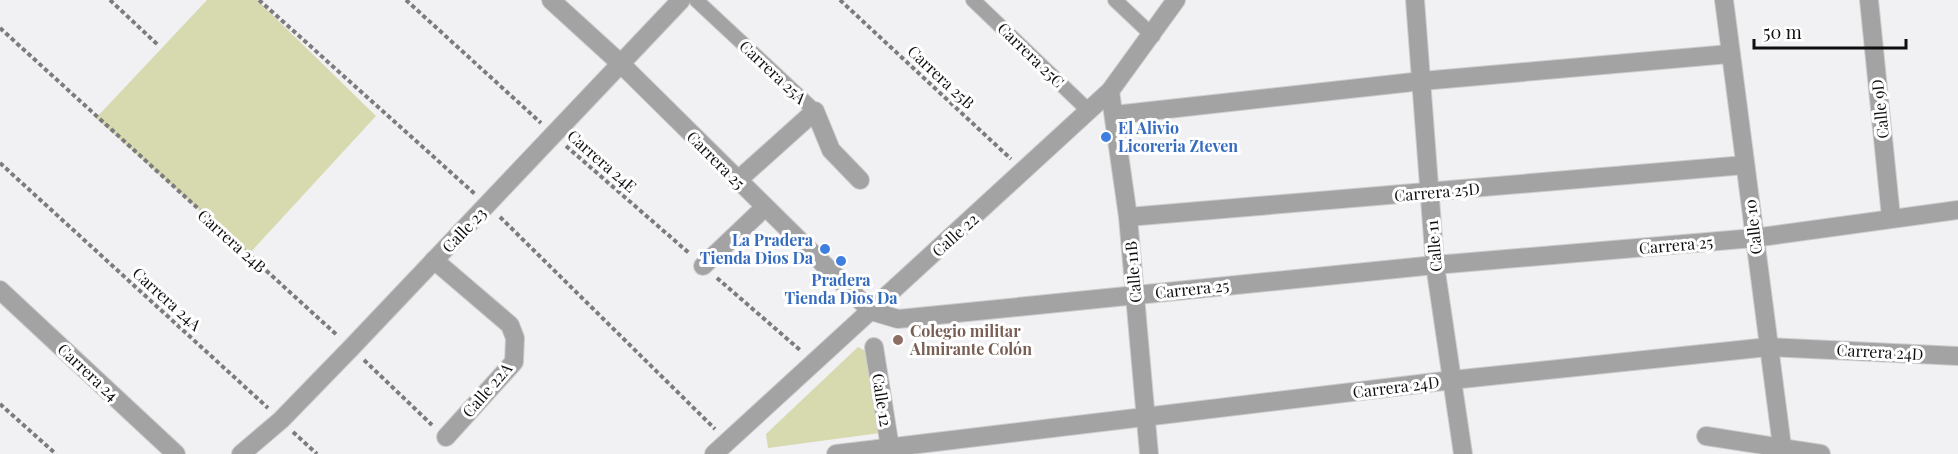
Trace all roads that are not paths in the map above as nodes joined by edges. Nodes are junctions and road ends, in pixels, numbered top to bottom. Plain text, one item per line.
1 (551, 0) edge
2 (681, 0) edge
3 (696, 0) edge
4 (973, 0) edge
5 (1115, 0) edge
6 (1176, 0) edge
7 (1415, 0) edge
8 (1422, 0) edge
9 (1724, 0) edge
10 (1869, 0) edge
11 (1153, 36) junction
12 (1729, 54) junction
13 (620, 63) junction
14 (1422, 81) junction
15 (1110, 91) junction
16 (815, 111) junction
17 (1089, 111) junction
18 (1114, 115) junction
19 (1745, 165) junction
20 (861, 180) dead end
21 (737, 181) junction
22 (1430, 192) junction
23 (764, 208) junction
24 (1958, 210) edge
25 (1128, 217) junction
26 (1891, 217) junction
27 (1754, 238) junction
28 (434, 260) junction
29 (1435, 265) junction
30 (703, 266) road end
31 (0, 290) edge
32 (1135, 294) junction
33 (871, 311) junction
34 (874, 346) dead end
35 (1768, 347) junction
36 (1958, 356) edge
37 (1452, 380) junction
38 (1146, 419) junction
39 (1706, 436) dead end
40 (446, 437) road end
41 (890, 451) edge
42 (1783, 451) edge
43 (176, 454) edge
44 (241, 454) edge
45 (714, 454) edge
46 (836, 454) edge
47 (1149, 454) edge
48 (1463, 454) edge
49 (1821, 454) edge

1 - 13 street, Carrera 25
2 - 13 street, Calle 23
3 - 16 street, Carrera 25A
4 - 17 street, Carrera 25C
5 - 11 street
6 - 11 street, Calle 22
7 - 8 street
7 - 14 street, Calle 11
9 - 12 street, Calle 10
10 - 26 street, Calle 9D
11 - 15 street, Calle 22
12 - 14 street
12 - 19 street, Calle 10
13 - 21 street, Carrera 25
13 - 28 street, Calle 23
14 - 18 street
14 - 22 street, Calle 11
15 - 17 street, Calle 22
15 - 18 street, Calle 11B
16 - 20 street, Carrera 25A
16 - 21 street
17 - 33 street, Calle 22
18 - 25 street, Calle 11B
19 - 22 street, Carrera 25D
19 - 27 street, Calle 10
21 - 23 street, Carrera 25
22 - 25 street, Carrera 25D
22 - 29 street, Calle 11
23 - 30 street
23 - 33 street, Carrera 25
24 - 26 street, Carrera 25
25 - 32 street, Calle 11B
26 - 27 street, Carrera 25
27 - 29 street, Carrera 25
27 - 35 street, Calle 10
28 - 40 street, Calle 22A
28 - 44 street, Calle 23
29 - 32 street, Carrera 25
29 - 37 street, Calle 11
31 - 43 street, Carrera 24
32 - 33 street, Carrera 25
32 - 38 street, Calle 11B
33 - 45 street, Calle 22
34 - 41 street, Calle 12
35 - 36 street, Carrera 24D
35 - 37 street, Carrera 24D
35 - 42 street, Calle 10
37 - 38 street, Carrera 24D
37 - 48 street, Calle 11
38 - 41 street, Carrera 24D
38 - 47 street, Calle 11B
39 - 42 street
41 - 46 street, Carrera 24D
42 - 49 street

